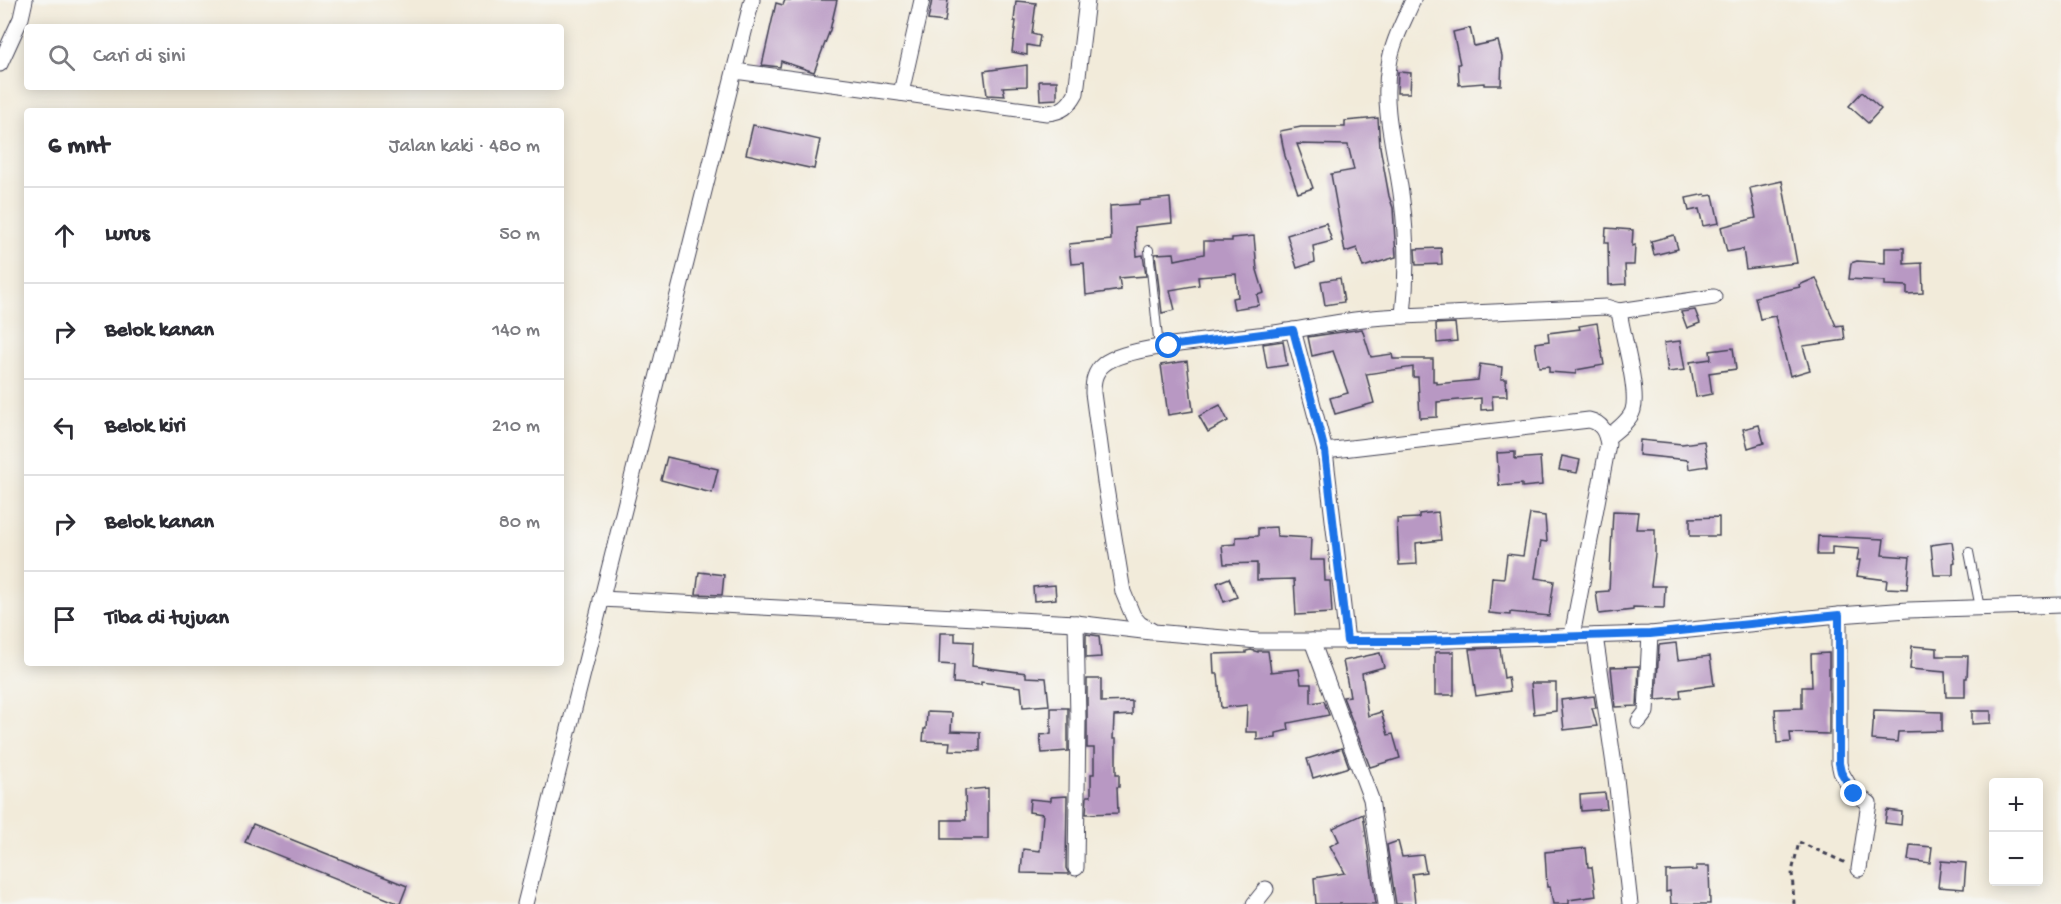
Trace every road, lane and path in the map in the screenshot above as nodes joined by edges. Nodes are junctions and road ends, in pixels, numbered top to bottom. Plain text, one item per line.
1 (25, 0) edge
2 (752, 0) edge
3 (922, 0) edge
4 (1087, 0) edge
5 (1413, 0) edge
6 (0, 64) edge
7 (735, 71) junction
8 (901, 93) junction
9 (1149, 250) dead end
10 (1714, 297) dead end
11 (1619, 311) junction
12 (1403, 316) junction
13 (1293, 330) junction
14 (1160, 348) junction
15 (1607, 438) junction
16 (1325, 451) junction
17 (1970, 552) dead end
18 (601, 599) junction
19 (2061, 605) edge
20 (1980, 608) junction
21 (1839, 615) junction
22 (1076, 623) junction
23 (1154, 632) junction
24 (1650, 634) junction
25 (1572, 636) junction
26 (1595, 636) junction
27 (1312, 640) junction
28 (1347, 641) junction
29 (1639, 721) dead end
30 (1076, 868) dead end
31 (1859, 869) joint
32 (1266, 889) dead end
33 (525, 904) edge
34 (1254, 904) edge
35 (1386, 904) edge
36 (1630, 904) edge
37 (1794, 904) edge

1 - 6 street
2 - 7 street
3 - 8 street
4 - 8 street
5 - 12 street
7 - 8 street
7 - 18 street
9 - 14 lane
10 - 11 street
11 - 12 street
11 - 15 street
12 - 13 street
13 - 14 street
13 - 16 street
14 - 23 street
15 - 16 street
15 - 25 street
16 - 28 street
17 - 20 lane
18 - 22 street
18 - 33 street
19 - 20 street
20 - 21 street
21 - 24 street
21 - 31 street
22 - 23 street
22 - 30 street
23 - 27 street
24 - 26 street
24 - 29 street
25 - 26 street
25 - 28 street
26 - 36 street
27 - 28 street
27 - 35 street
31 - 37 path
32 - 34 street

